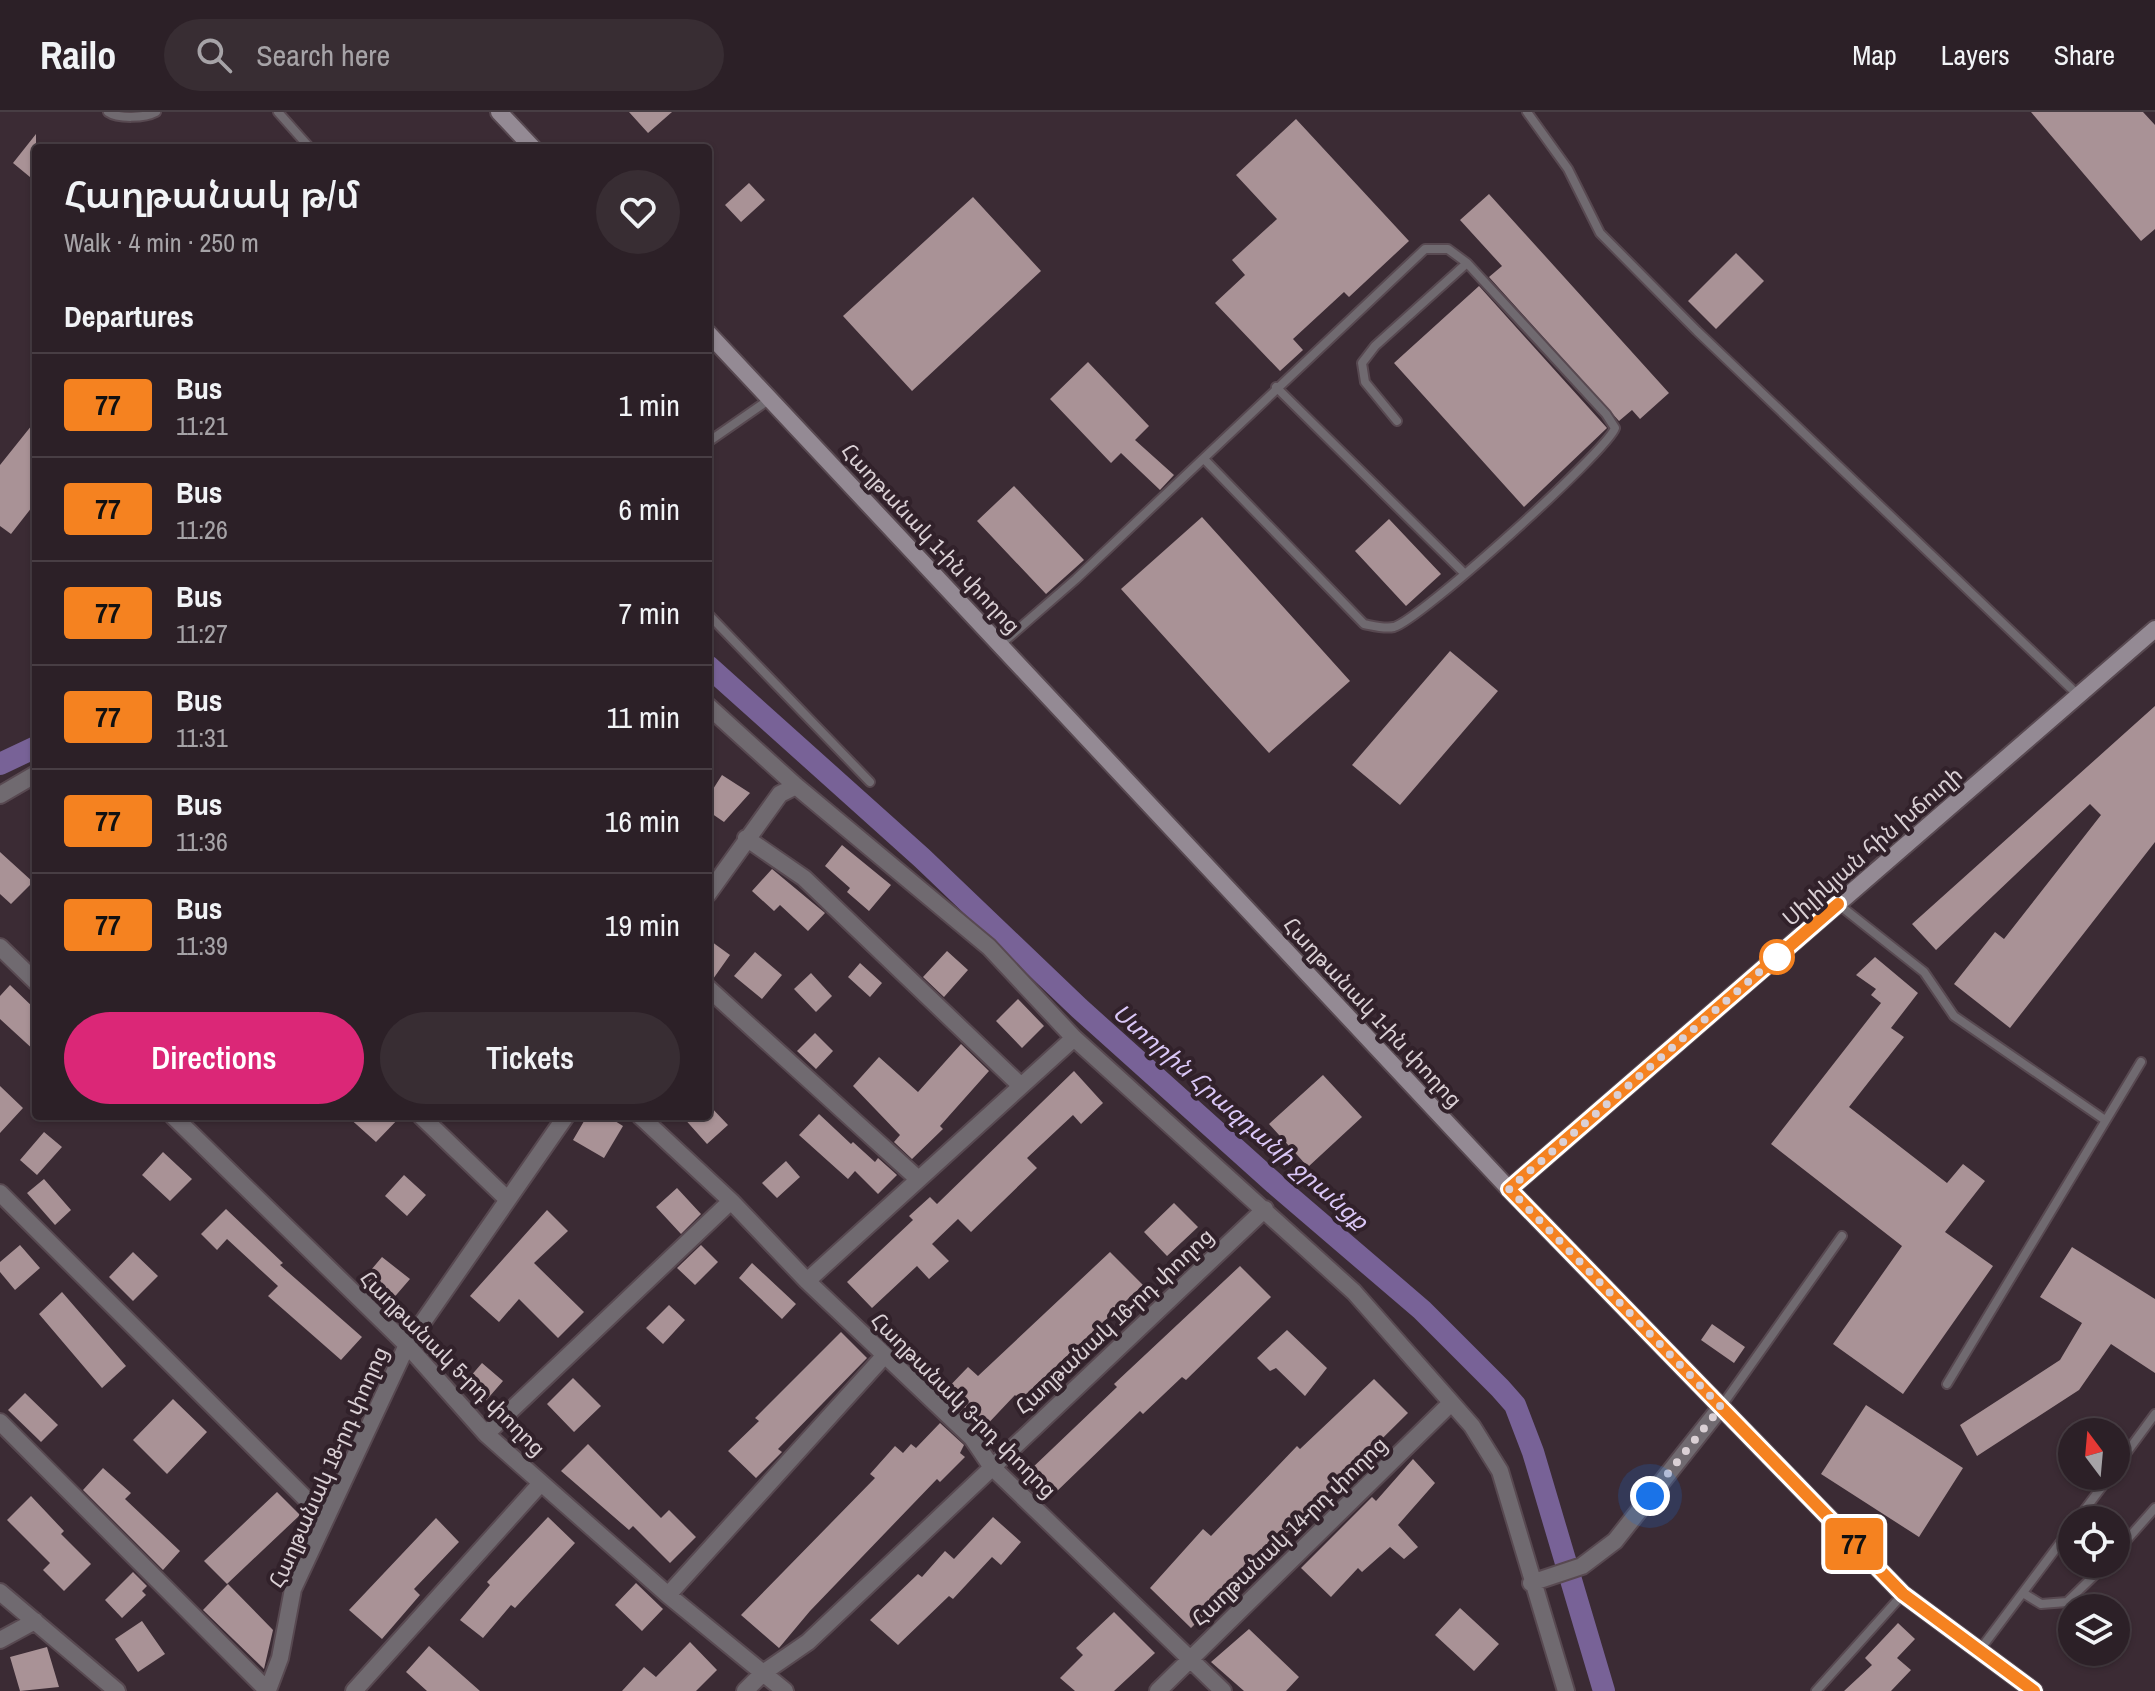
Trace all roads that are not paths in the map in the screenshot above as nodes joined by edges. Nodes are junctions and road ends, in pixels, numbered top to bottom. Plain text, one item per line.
1 (108, 112) edge
2 (156, 112) edge
3 (278, 112) edge
4 (499, 112) edge
5 (1527, 112) edge
6 (306, 144) edge
7 (529, 144) edge
8 (1467, 263) junction
9 (712, 337) edge
10 (1276, 387) junction
11 (770, 398) junction
12 (1397, 421) dead end
13 (712, 439) edge
14 (1204, 459) junction
15 (1465, 574) junction
16 (712, 618) edge
17 (2155, 629) edge
18 (1000, 645) junction
19 (2079, 696) junction
20 (712, 710) edge
21 (32, 776) edge
22 (870, 782) dead end
23 (796, 786) junction
24 (0, 795) edge
25 (746, 838) junction
26 (712, 888) edge
27 (1838, 904) junction
28 (3, 957) edge
29 (32, 979) edge
30 (712, 992) edge
31 (1074, 1038) junction
32 (2141, 1062) dead end
33 (1020, 1085) junction
34 (177, 1120) edge
35 (425, 1120) edge
36 (563, 1120) edge
37 (644, 1120) edge
38 (2105, 1120) junction
39 (917, 1178) junction
40 (1509, 1189) junction
41 (0, 1193) edge
42 (507, 1199) junction
43 (731, 1201) junction
44 (1265, 1209) junction
45 (1842, 1236) dead end
46 (807, 1281) junction
47 (407, 1345) junction
48 (885, 1355) junction
49 (1947, 1384) dead end
50 (1451, 1403) junction
51 (1721, 1407) junction
52 (2155, 1414) edge
53 (0, 1422) edge
54 (486, 1434) junction
55 (2130, 1448) edge
56 (991, 1466) junction
57 (541, 1483) junction
58 (2155, 1508) edge
59 (325, 1518) junction
60 (2130, 1536) edge
61 (2058, 1546) edge
62 (2092, 1578) edge
63 (1531, 1583) junction
64 (0, 1592) edge
65 (2023, 1593) junction
66 (1903, 1594) junction
67 (668, 1595) junction
68 (35, 1621) junction
69 (0, 1640) edge
70 (1979, 1652) junction
71 (1189, 1658) junction
72 (763, 1673) junction
73 (268, 1690) edge
74 (117, 1691) edge
75 (354, 1691) edge
76 (745, 1691) edge
77 (785, 1691) edge
78 (1158, 1691) edge
79 (1223, 1691) edge
80 (1566, 1691) edge
81 (1816, 1691) edge
82 (2034, 1691) edge

1 - 2 lane
3 - 6 lane
4 - 7 main road
5 - 19 lane
8 - 10 lane
8 - 12 lane
8 - 15 lane
9 - 11 main road, Հաղթանակ 1-ին փողոց
10 - 14 lane
10 - 15 lane
11 - 13 lane
11 - 18 main road, Հաղթանակ 1-ին փողոց
14 - 15 lane
14 - 18 lane
16 - 22 lane
17 - 19 main road, Սիլիկյան հին խճուղի
18 - 40 main road, Հաղթանակ 1-ին փողոց
19 - 27 main road, Սիլիկյան հին խճուղի
20 - 23 street
21 - 24 street
23 - 25 street
23 - 31 street
25 - 26 street
25 - 33 street
27 - 38 lane
27 - 40 main road, Սիլիկյան հին խճուղի
28 - 29 street
30 - 39 street
31 - 33 street
31 - 44 street
32 - 38 lane
33 - 39 street
34 - 47 street, Հաղթանակ 5-րդ փողոց
35 - 42 street
36 - 42 street, Հաղթանակ 18-րդ փողոց
37 - 43 street, Հաղթանակ 3-րդ փողոց
38 - 49 lane
39 - 46 street
40 - 51 main road, Հաղթանակ 1-ին փողոց
41 - 59 street
42 - 47 street, Հաղթանակ 18-րդ փողոց
43 - 46 street, Հաղթանակ 3-րդ փողոց
43 - 54 street
44 - 50 street
44 - 56 street, Հաղթանակ 16-րդ փողոց
45 - 51 lane
46 - 48 street, Հաղթանակ 3-րդ փողոց
47 - 54 street, Հաղթանակ 5-րդ փողոց
47 - 59 street, Հաղթանակ 18-րդ փողոց
48 - 56 street, Հաղթանակ 3-րդ փողոց
48 - 67 street
50 - 63 street
50 - 71 street, Հաղթանակ 14-րդ փողոց
51 - 63 street
51 - 66 main road, Հաղթանակ 1-ին փողոց
52 - 55 lane
53 - 73 street
54 - 57 street, Հաղթանակ 5-րդ փողոց
56 - 71 street, Հաղթանակ 3-րդ փողոց
56 - 72 street, Հաղթանակ 16-րդ փողոց
57 - 67 street, Հաղթանակ 5-րդ փողոց
57 - 75 street
58 - 60 lane
59 - 73 street, Հաղթանակ 18-րդ փողոց
61 - 65 lane
62 - 65 lane
63 - 80 street
64 - 68 street
65 - 70 lane
66 - 70 main road, Հաղթանակ 1-ին փողոց
66 - 81 lane
67 - 72 street, Հաղթանակ 5-րդ փողոց
68 - 69 street
68 - 74 street
70 - 82 main road, Հաղթանակ 1-ին փողոց
71 - 78 street, Հաղթանակ 14-րդ փողոց
71 - 79 street, Հաղթանակ 3-րդ փողոց
72 - 76 street, Հաղթանակ 16-րդ փողոց
72 - 77 street, Հաղթանակ 5-րդ փողոց

